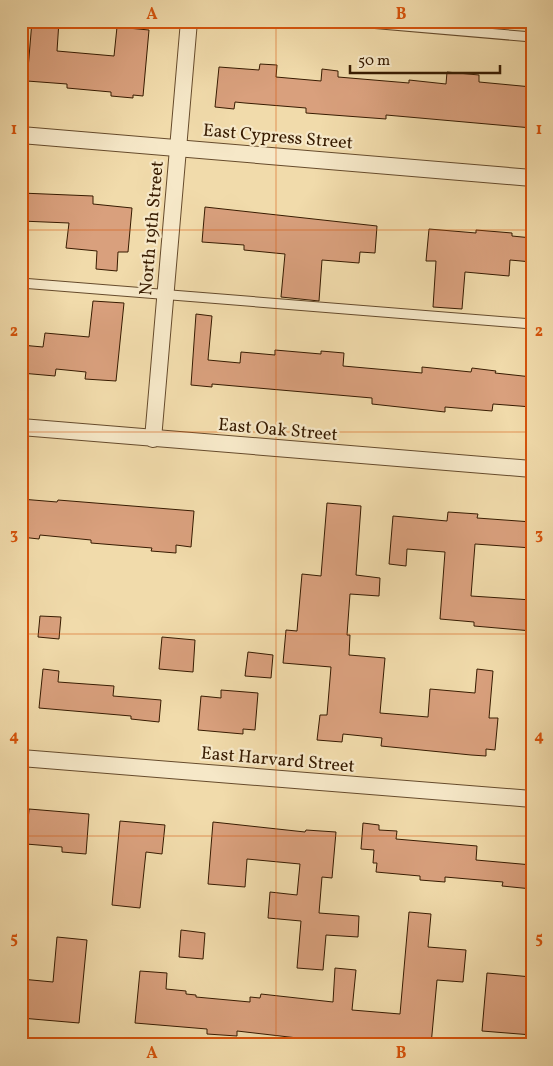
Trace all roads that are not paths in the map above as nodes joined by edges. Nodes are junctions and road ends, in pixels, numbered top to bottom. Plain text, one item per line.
1 (189, 21) edge
2 (346, 21) edge
3 (532, 37) edge
4 (21, 135) edge
5 (178, 148) junction
6 (532, 178) edge
7 (21, 283) edge
8 (166, 295) junction
9 (532, 324) edge
10 (21, 427) edge
11 (153, 439) junction
12 (532, 469) edge
13 (21, 758) edge
14 (532, 799) edge

1 - 5 street, North 19th Street
2 - 3 lane
4 - 5 street, East Cypress Street
5 - 6 street, East Cypress Street
5 - 8 street, North 19th Street
7 - 8 lane
8 - 9 lane
8 - 11 street, North 19th Street
10 - 11 street, East Oak Street
11 - 12 street, East Oak Street
13 - 14 street, East Harvard Street

